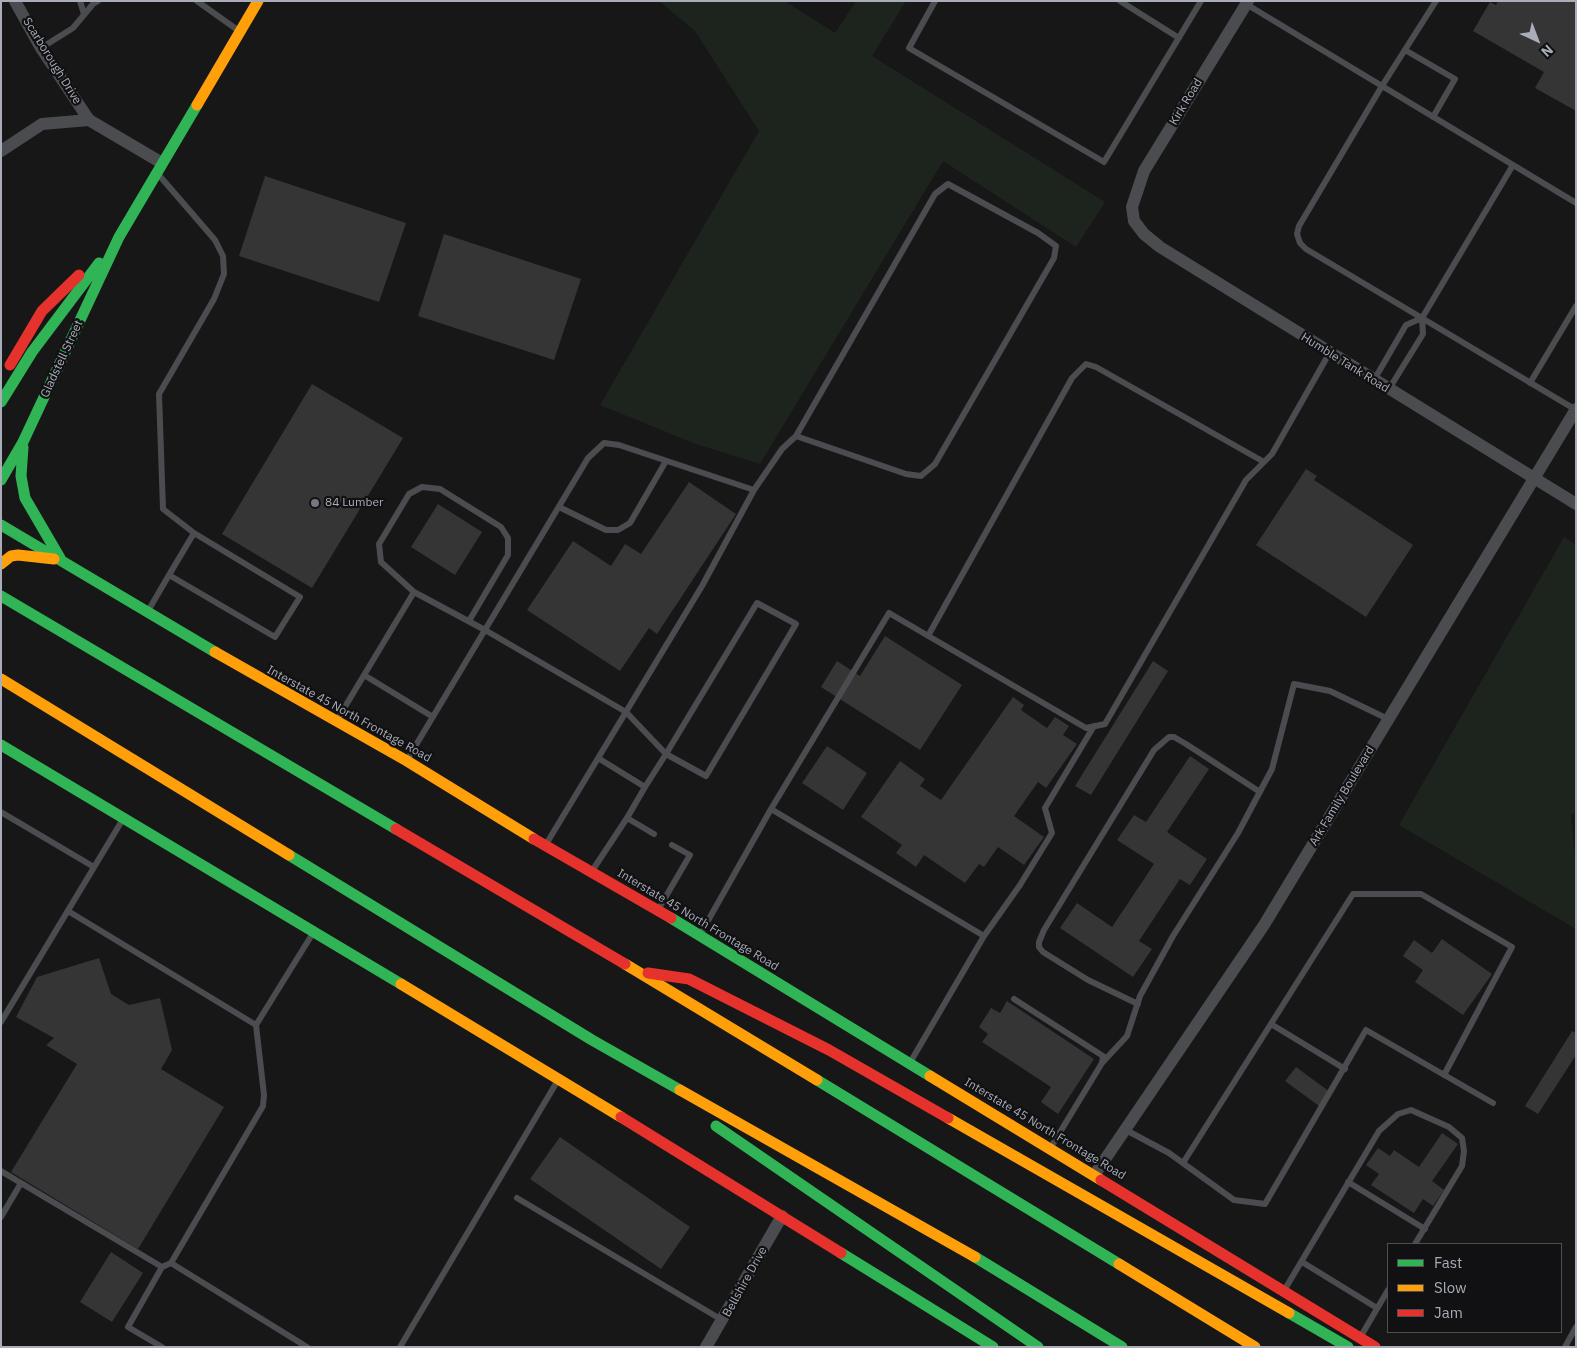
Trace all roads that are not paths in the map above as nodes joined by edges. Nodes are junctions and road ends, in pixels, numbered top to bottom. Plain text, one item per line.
1 (15, 1) edge
2 (80, 1) edge
3 (98, 1) edge
4 (197, 1) edge
5 (258, 1) edge
6 (936, 1) edge
7 (1120, 1) edge
8 (1201, 1) edge
9 (1436, 1) edge
10 (1247, 3) edge
11 (84, 14) junction
12 (240, 31) junction
13 (1178, 38) junction
14 (41, 48) junction
15 (1405, 50) junction
16 (1382, 86) junction
17 (1433, 117) junction
18 (89, 120) junction
19 (1, 151) edge
20 (1513, 165) junction
21 (159, 167) junction
22 (1576, 203) edge
23 (1132, 207) joint
24 (119, 237) junction
25 (1576, 306) edge
26 (1422, 318) junction
27 (1330, 352) junction
28 (1, 380) edge
29 (1373, 380) junction
30 (1530, 383) junction
31 (1389, 390) junction
32 (1, 402) edge
33 (1576, 409) edge
34 (796, 436) junction
35 (23, 442) junction
36 (666, 461) junction
37 (1264, 462) junction
38 (1534, 478) junction
39 (1, 480) edge
40 (754, 490) junction
41 (1576, 504) edge
42 (559, 507) junction
43 (1, 525) edge
44 (194, 533) junction
45 (62, 560) junction
46 (1, 564) edge
47 (169, 575) junction
48 (414, 592) junction
49 (1, 596) edge
50 (147, 612) junction
51 (469, 621) junction
52 (485, 630) junction
53 (928, 636) junction
54 (364, 675) junction
55 (1, 679) edge
56 (626, 712) junction
57 (433, 717) junction
58 (1388, 719) junction
59 (336, 721) junction
60 (1094, 726) junction
61 (1, 745) edge
62 (666, 754) junction
63 (598, 758) junction
64 (407, 761) junction
65 (645, 787) junction
66 (1260, 792) junction
67 (771, 809) junction
68 (1, 812) edge
69 (124, 818) junction
70 (627, 818) junction
71 (654, 834) dead end
72 (672, 845) dead end
73 (545, 846) junction
74 (94, 867) junction
75 (591, 873) junction
76 (68, 911) junction
77 (657, 911) junction
78 (313, 932) junction
79 (700, 935) junction
80 (984, 936) junction
81 (639, 972) junction
82 (1014, 998) dead end
83 (1138, 1004) junction
84 (1, 1022) edge
85 (1271, 1024) junction
86 (256, 1025) junction
87 (592, 1040) junction
88 (1102, 1063) junction
89 (909, 1064) junction
90 (1345, 1069) junction
91 (1444, 1075) junction
92 (558, 1079) junction
93 (1493, 1103) dead end
94 (1124, 1129) junction
95 (1051, 1147) junction
96 (1183, 1163) junction
97 (1, 1171) edge
98 (1095, 1174) junction
99 (1348, 1182) junction
100 (22, 1183) junction
101 (517, 1198) dead end
102 (782, 1216) junction
103 (1, 1217) edge
104 (1425, 1229) junction
105 (1416, 1243) edge
106 (1302, 1262) junction
107 (171, 1263) junction
108 (162, 1268) junction
109 (1284, 1290) junction
110 (1387, 1292) edge
111 (1377, 1308) junction
112 (723, 1321) junction
113 (1576, 1327) edge
114 (1360, 1337) junction
115 (989, 1346) edge
116 (162, 1347) edge
117 (307, 1347) edge
118 (400, 1347) edge
119 (706, 1347) edge
120 (1038, 1347) edge
121 (1122, 1347) edge
122 (1255, 1347) edge
123 (1348, 1347) edge
124 (1375, 1347) edge
125 (1565, 1347) edge

1 - 14 street, Scarborough Drive
2 - 11 lane
3 - 11 lane
4 - 12 lane
5 - 12 main road, Gladstell Street
6 - 13 lane
7 - 13 lane
8 - 13 lane
9 - 15 lane
10 - 16 lane
10 - 23 street, Kirk Road
11 - 14 lane
12 - 21 main road, Gladstell Street
14 - 18 street, Scarborough Drive
15 - 16 lane
15 - 17 lane
16 - 17 lane
16 - 26 lane
17 - 20 lane
18 - 19 street
18 - 21 street
20 - 22 lane
20 - 26 lane
21 - 24 main road, Gladstell Street
21 - 44 lane
23 - 27 street, Humble Tank Road
24 - 28 main road
24 - 32 main road, Gladstell Street
24 - 35 main road, Gladstell Street
25 - 30 lane
26 - 29 lane
26 - 30 lane
26 - 31 lane
27 - 29 street, Humble Tank Road
27 - 37 lane
29 - 31 street, Humble Tank Road
30 - 33 lane
31 - 38 street, Humble Tank Road
33 - 38 street, Ark Family Boulevard
34 - 34 lane
34 - 40 lane
35 - 39 main road, Gladstell Street
35 - 45 main road
36 - 40 lane
36 - 42 lane
36 - 42 lane
37 - 53 lane
37 - 60 lane
38 - 41 street, Humble Tank Road
38 - 58 street, Ark Family Boulevard
40 - 56 lane
42 - 52 lane
43 - 45 main road, Interstate 45 North Frontage Road
44 - 47 lane
44 - 47 lane
45 - 46 main road
45 - 50 main road, Interstate 45 North Frontage Road
47 - 50 lane
48 - 51 lane
48 - 51 lane
48 - 54 lane
49 - 81 main road
50 - 59 main road, Interstate 45 North Frontage Road
51 - 52 lane
52 - 56 lane
52 - 57 lane
53 - 60 lane
53 - 67 lane
54 - 57 lane
54 - 59 lane
55 - 87 main road
56 - 62 lane
56 - 63 lane
57 - 64 lane
58 - 66 lane
58 - 94 street, Ark Family Boulevard
59 - 64 main road, Interstate 45 North Frontage Road
60 - 80 lane
61 - 69 main road
62 - 62 lane
62 - 65 lane
63 - 65 lane
63 - 73 lane
64 - 73 main road, Interstate 45 North Frontage Road
65 - 70 lane
66 - 83 lane
66 - 83 lane
67 - 79 lane
67 - 80 lane
68 - 74 lane
69 - 74 lane
69 - 78 main road
70 - 71 lane
70 - 75 lane
72 - 77 lane
73 - 75 main road, Interstate 45 North Frontage Road
74 - 76 lane
75 - 77 main road, Interstate 45 North Frontage Road
76 - 84 lane
76 - 86 lane
77 - 79 main road, Interstate 45 North Frontage Road
78 - 86 lane
78 - 92 main road
79 - 89 main road, Interstate 45 North Frontage Road
80 - 89 lane
81 - 122 main road
81 - 123 main road
82 - 88 lane
83 - 88 lane
85 - 90 lane
85 - 91 lane
85 - 96 lane
86 - 107 lane
87 - 120 main road
87 - 121 main road
88 - 95 lane
89 - 95 main road, Interstate 45 North Frontage Road
90 - 91 lane
90 - 96 lane
91 - 93 lane
92 - 102 main road
92 - 118 lane
94 - 96 lane
94 - 98 street, Ark Family Boulevard
95 - 98 main road, Interstate 45 North Frontage Road
97 - 100 lane
98 - 109 main road, Interstate 45 North Frontage Road
99 - 104 lane
99 - 104 lane
99 - 106 lane
100 - 103 lane
100 - 108 lane
101 - 112 lane
102 - 112 street, Bellshire Drive
102 - 115 main road
104 - 105 lane
106 - 109 lane
106 - 111 lane
107 - 108 lane
107 - 117 lane
108 - 116 lane
109 - 114 main road, Interstate 45 North Frontage Road
110 - 111 lane
111 - 114 lane
112 - 119 street, Bellshire Drive
113 - 125 lane
114 - 124 main road, Interstate 45 North Frontage Road

